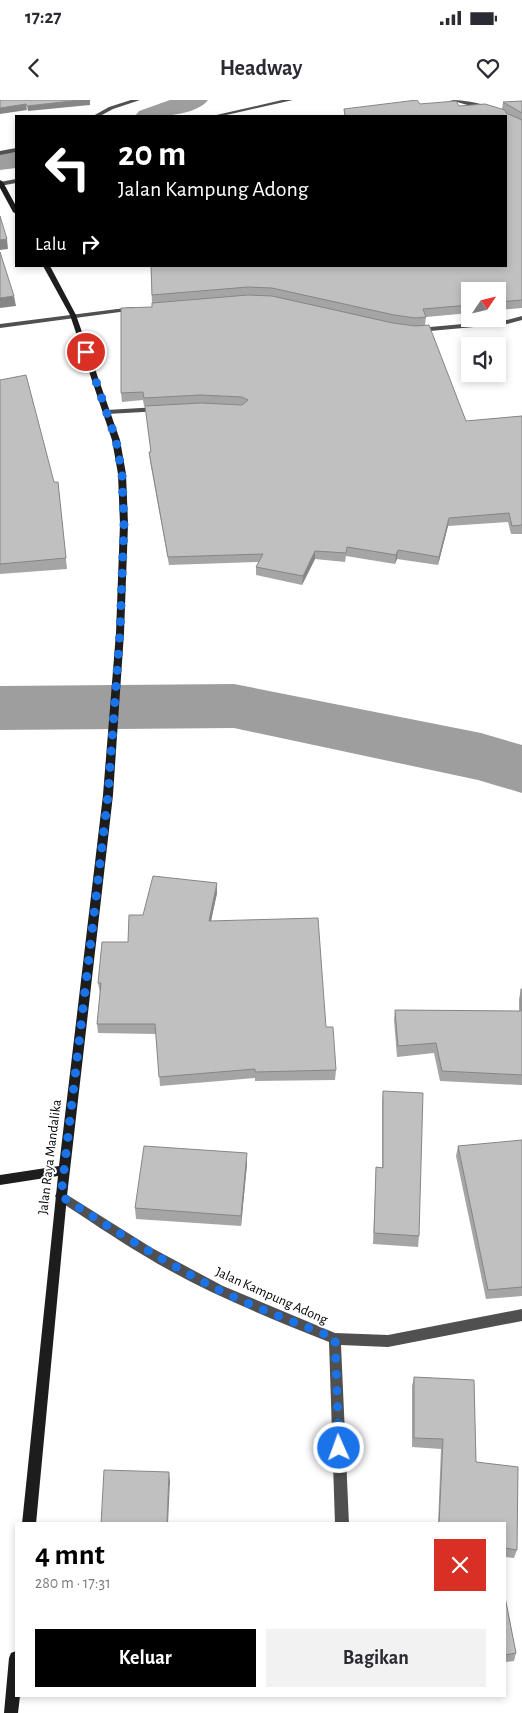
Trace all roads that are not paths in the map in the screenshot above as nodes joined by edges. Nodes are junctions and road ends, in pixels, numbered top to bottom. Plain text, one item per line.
1 (137, 100) edge
2 (290, 100) edge
3 (454, 100) edge
4 (98, 115) edge
5 (221, 115) edge
6 (504, 115) edge
7 (507, 117) edge
8 (514, 121) edge
9 (15, 150) edge
10 (0, 153) edge
11 (15, 181) edge
12 (0, 183) edge
13 (15, 210) edge
14 (47, 267) edge
15 (141, 308) edge
16 (73, 316) junction
17 (522, 318) edge
18 (0, 326) edge
19 (408, 329) edge
20 (172, 408) edge
21 (107, 412) junction
22 (64, 1170) junction
23 (0, 1180) edge
24 (61, 1196) junction
25 (522, 1316) edge
26 (335, 1338) junction
27 (29, 1522) edge
28 (342, 1522) edge
29 (15, 1669) edge
30 (11, 1713) edge

1 - 4 street
2 - 5 street
3 - 6 street
7 - 8 street
9 - 10 street
11 - 12 street
12 - 13 main road
14 - 16 main road, Jalan Raya Mandalika
15 - 16 street
16 - 18 street
16 - 21 main road, Jalan Raya Mandalika
17 - 19 street
20 - 21 street
21 - 22 main road, Jalan Raya Mandalika
22 - 23 main road
22 - 24 main road, Jalan Raya Mandalika
24 - 26 street, Jalan Kampung Adong
24 - 27 main road, Jalan Raya Mandalika
25 - 26 street, Jalan Kampung Adong
26 - 28 street
29 - 30 main road

